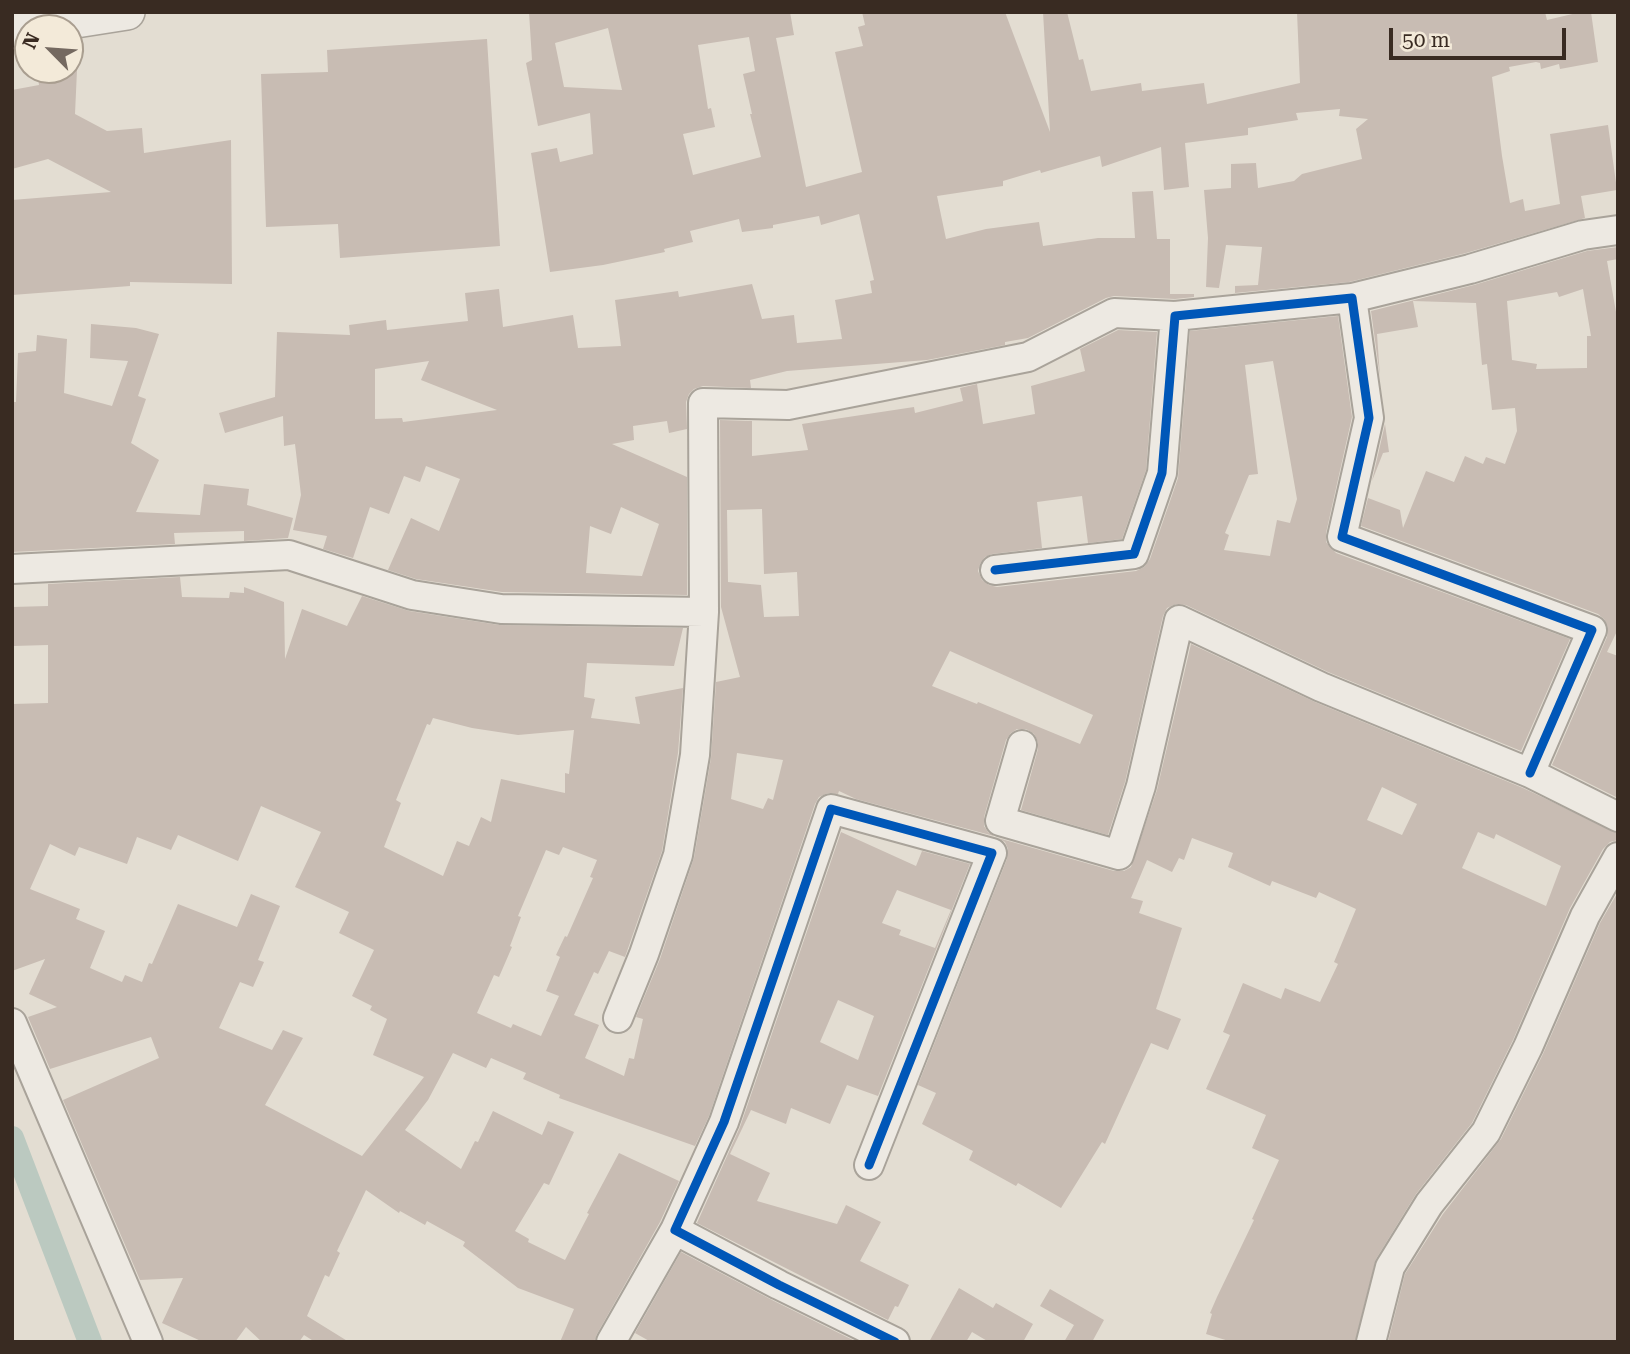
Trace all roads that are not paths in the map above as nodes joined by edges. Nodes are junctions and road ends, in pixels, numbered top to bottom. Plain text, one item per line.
1 (127, 12) edge
2 (12, 30) edge
3 (1618, 230) edge
4 (1353, 298) junction
5 (1175, 316) junction
6 (12, 569) edge
7 (995, 570) dead end
8 (704, 612) junction
9 (1022, 745) dead end
10 (1530, 773) junction
11 (1618, 817) edge
12 (1617, 859) edge
13 (618, 1018) dead end
14 (12, 1023) edge
15 (869, 1165) dead end
16 (675, 1230) junction
17 (148, 1342) edge
18 (611, 1342) edge
19 (895, 1342) edge
20 (1371, 1342) edge

1 - 2 street
3 - 4 street
4 - 5 street
4 - 10 street
5 - 7 street
5 - 8 street
6 - 8 street
8 - 13 street
9 - 10 street
10 - 11 street
12 - 20 street
14 - 17 street
15 - 16 street
16 - 18 street
16 - 19 street

